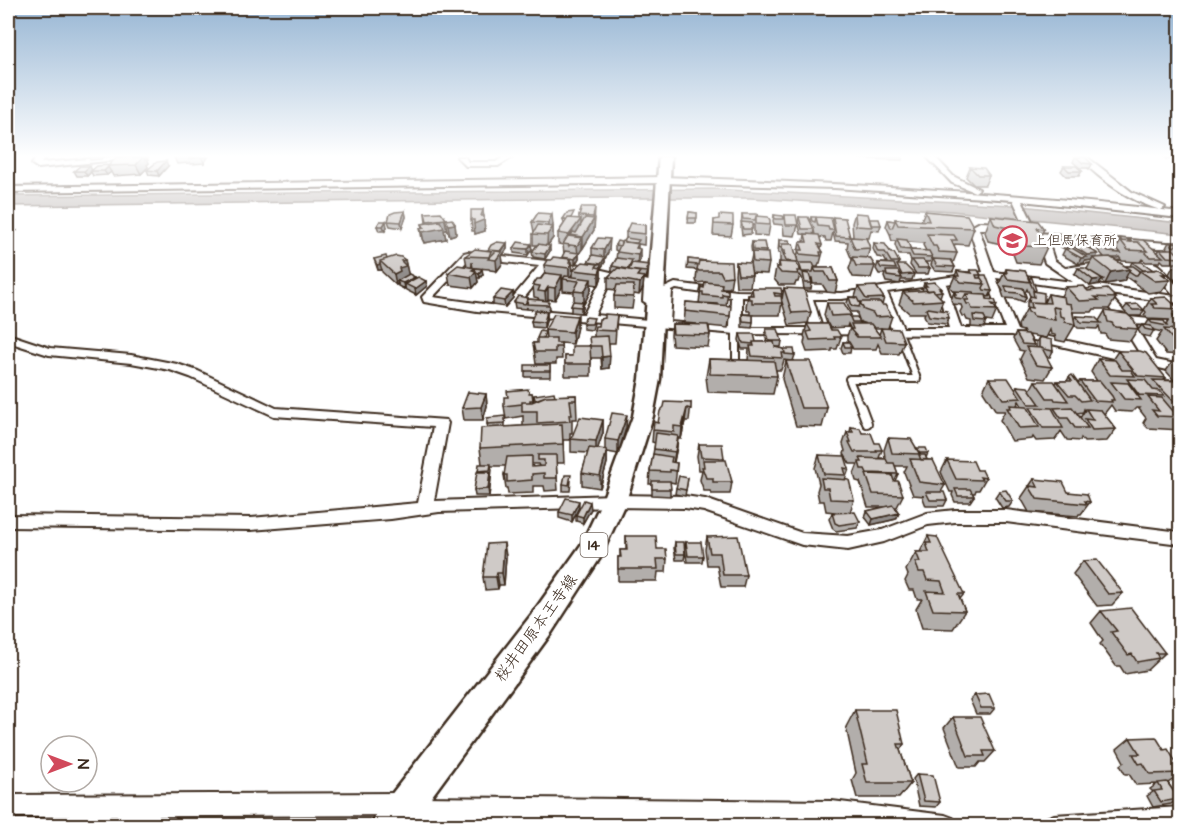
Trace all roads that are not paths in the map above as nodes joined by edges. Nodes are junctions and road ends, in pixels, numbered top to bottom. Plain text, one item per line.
1 (663, 196) edge
2 (978, 196) edge
3 (1005, 196) edge
4 (1137, 196) edge
5 (1019, 199) junction
6 (1180, 212) edge
7 (974, 228) junction
8 (1041, 236) junction
9 (1180, 247) edge
10 (546, 264) junction
11 (1063, 271) junction
12 (988, 273) junction
13 (609, 274) junction
14 (940, 282) junction
15 (1094, 289) junction
16 (881, 291) junction
17 (736, 294) junction
18 (1180, 295) edge
19 (807, 297) junction
20 (1180, 300) edge
21 (508, 311) junction
22 (588, 318) junction
23 (1125, 320) junction
24 (659, 324) junction
25 (1180, 325) edge
26 (736, 331) junction
27 (818, 332) junction
28 (898, 332) junction
29 (956, 332) junction
30 (1012, 333) junction
31 (8, 338) edge
32 (1152, 364) junction
33 (1180, 369) edge
34 (741, 372) edge
35 (1166, 380) edge
36 (867, 423) dead end
37 (614, 501) junction
38 (425, 508) junction
39 (8, 521) edge
40 (1180, 538) edge
41 (405, 804) junction
42 (8, 806) edge
43 (1180, 818) edge
44 (388, 825) edge
45 (945, 825) edge
46 (1054, 825) edge

1 - 24 main road, 桜井田原本王寺線 / 14
2 - 5 street
3 - 5 street
4 - 6 street
5 - 6 street
5 - 7 street
7 - 8 street
7 - 12 street
8 - 9 street
8 - 11 street
10 - 13 street
10 - 21 street
10 - 21 street
11 - 15 street
11 - 18 street
12 - 14 street
12 - 15 street
12 - 30 street
13 - 22 street
13 - 24 street
14 - 16 street
14 - 29 street
15 - 20 street
15 - 23 street
16 - 19 street
16 - 28 street
17 - 19 street
17 - 24 street
17 - 26 street
19 - 27 street
21 - 22 street
22 - 24 street
23 - 25 street
23 - 32 street
24 - 26 street
24 - 37 main road, 桜井田原本王寺線 / 14
26 - 27 street
26 - 34 lane
27 - 28 street
28 - 29 street
28 - 36 lane
29 - 30 street
30 - 32 street
31 - 38 street
32 - 33 street
32 - 35 street
37 - 38 street
37 - 40 street
37 - 41 main road, 桜井田原本王寺線 / 14
38 - 39 street
41 - 42 street
41 - 44 main road, 桜井田原本王寺線 / 14
41 - 45 street
43 - 46 street

